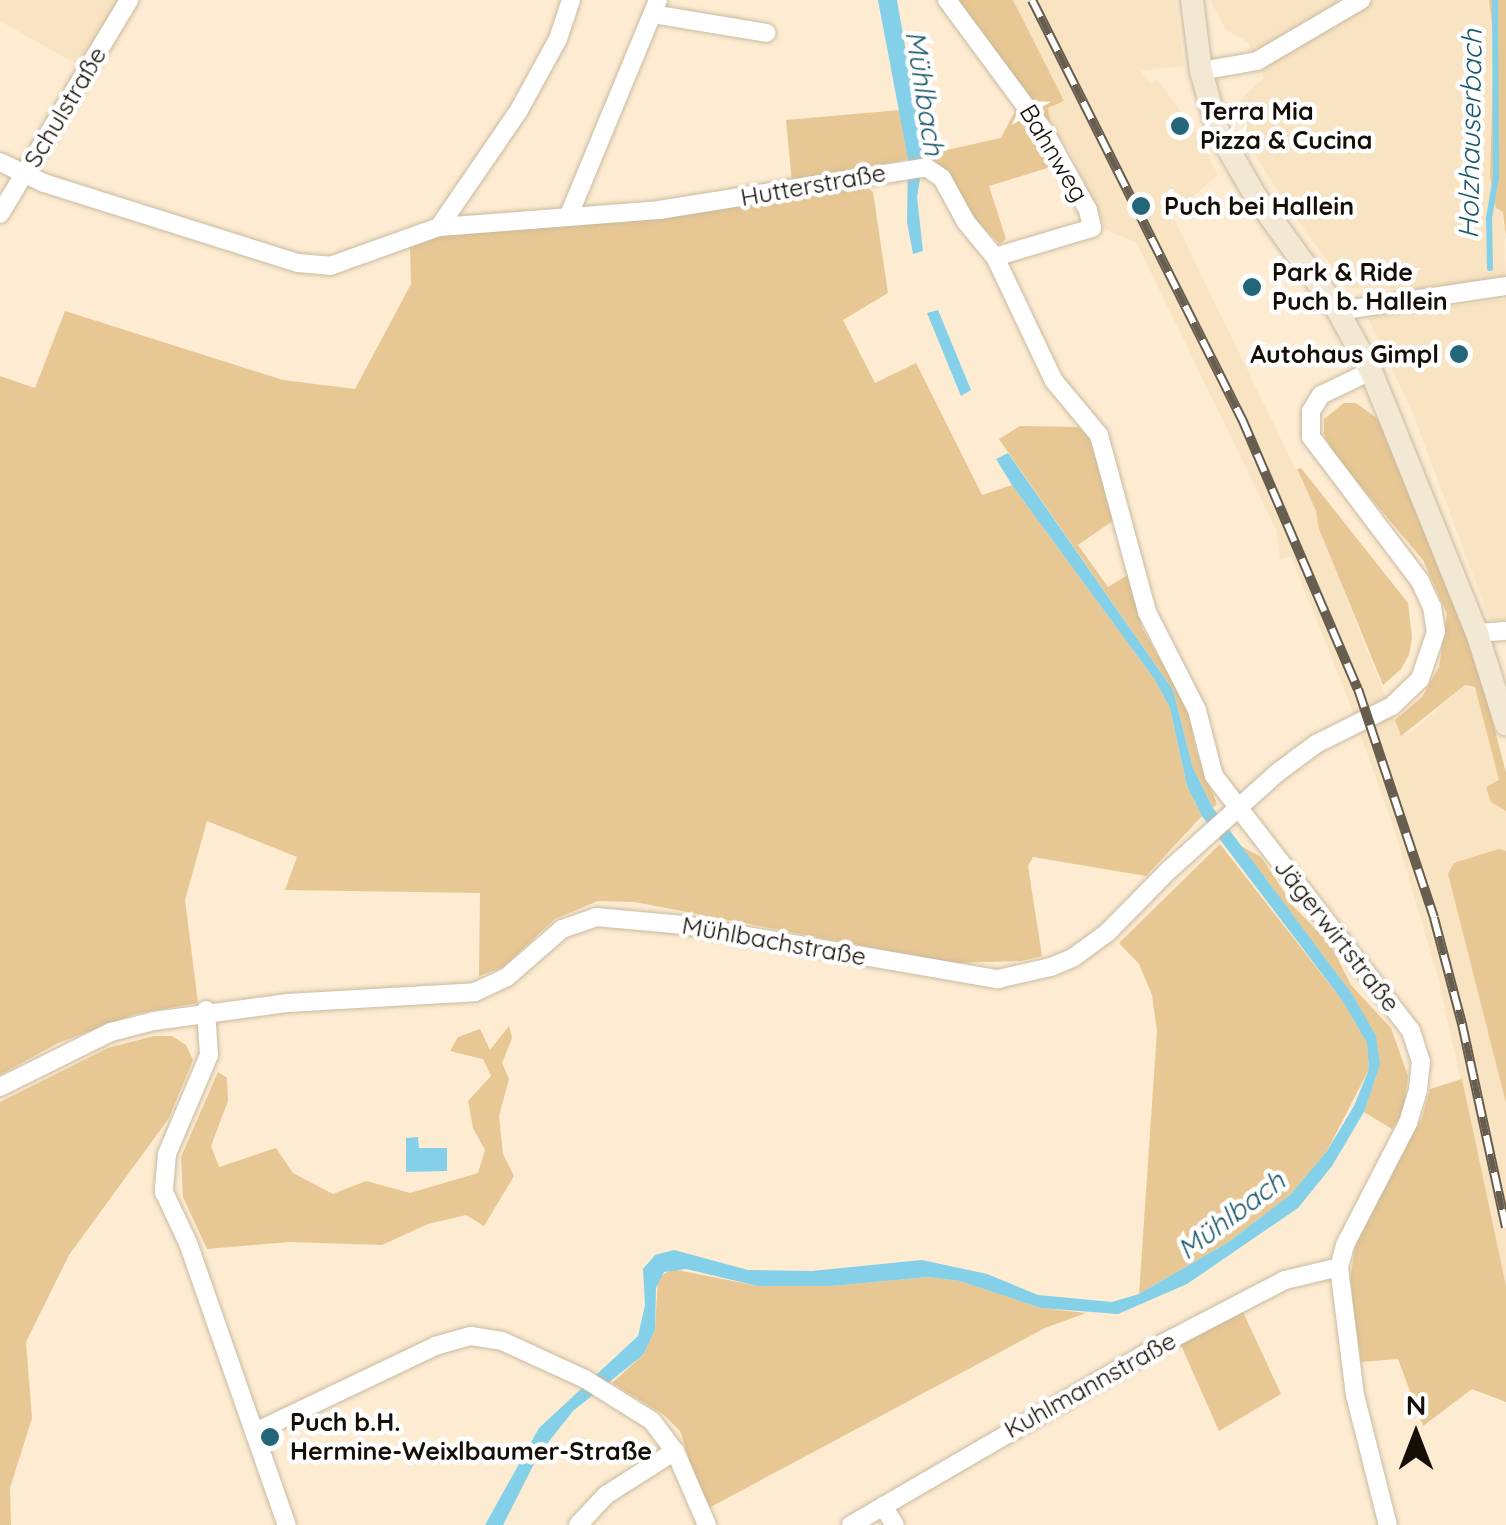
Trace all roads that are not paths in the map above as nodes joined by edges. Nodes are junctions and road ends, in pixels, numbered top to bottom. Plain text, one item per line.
1 (129, 0) edge
2 (572, 0) edge
3 (947, 0) edge
4 (1192, 0) edge
5 (1361, 0) edge
6 (656, 7) edge
7 (766, 33) dead end
8 (1201, 71) junction
9 (0, 162) edge
10 (25, 176) junction
11 (0, 214) edge
12 (569, 215) junction
13 (439, 226) junction
14 (995, 257) junction
15 (1506, 286) edge
16 (1338, 311) junction
17 (1371, 371) junction
18 (1506, 631) edge
19 (1478, 634) junction
20 (1506, 726) edge
21 (1231, 814) junction
22 (206, 1010) junction
23 (0, 1087) edge
24 (1339, 1268) junction
25 (254, 1432) junction
26 (675, 1451) junction
27 (883, 1506) junction
28 (287, 1525) edge
29 (578, 1525) edge
30 (708, 1525) edge
31 (850, 1525) edge
32 (894, 1525) edge
33 (1388, 1525) edge

1 - 10 street, Schulstraße
2 - 13 street
3 - 14 street, Bahnweg
4 - 8 main road
5 - 8 street
6 - 7 street
6 - 12 street
8 - 16 main road
9 - 10 street, Hutterstraße
10 - 11 street, Schulstraße
10 - 13 street, Hutterstraße
12 - 13 street, Hutterstraße
12 - 14 street, Hutterstraße
14 - 21 street, Hutterstraße
15 - 16 street
16 - 17 main road
17 - 19 main road
17 - 21 street, Mühlbachstraße
18 - 19 street
19 - 20 main road
21 - 22 street, Mühlbachstraße
21 - 24 street, Jägerwirtstraße
22 - 23 street
22 - 25 street
24 - 27 street, Kuhlmannstraße
24 - 33 street, Jägerwirtstraße
25 - 26 street
25 - 28 street
26 - 29 street
26 - 30 street
27 - 31 street, Kuhlmannstraße
27 - 32 street

